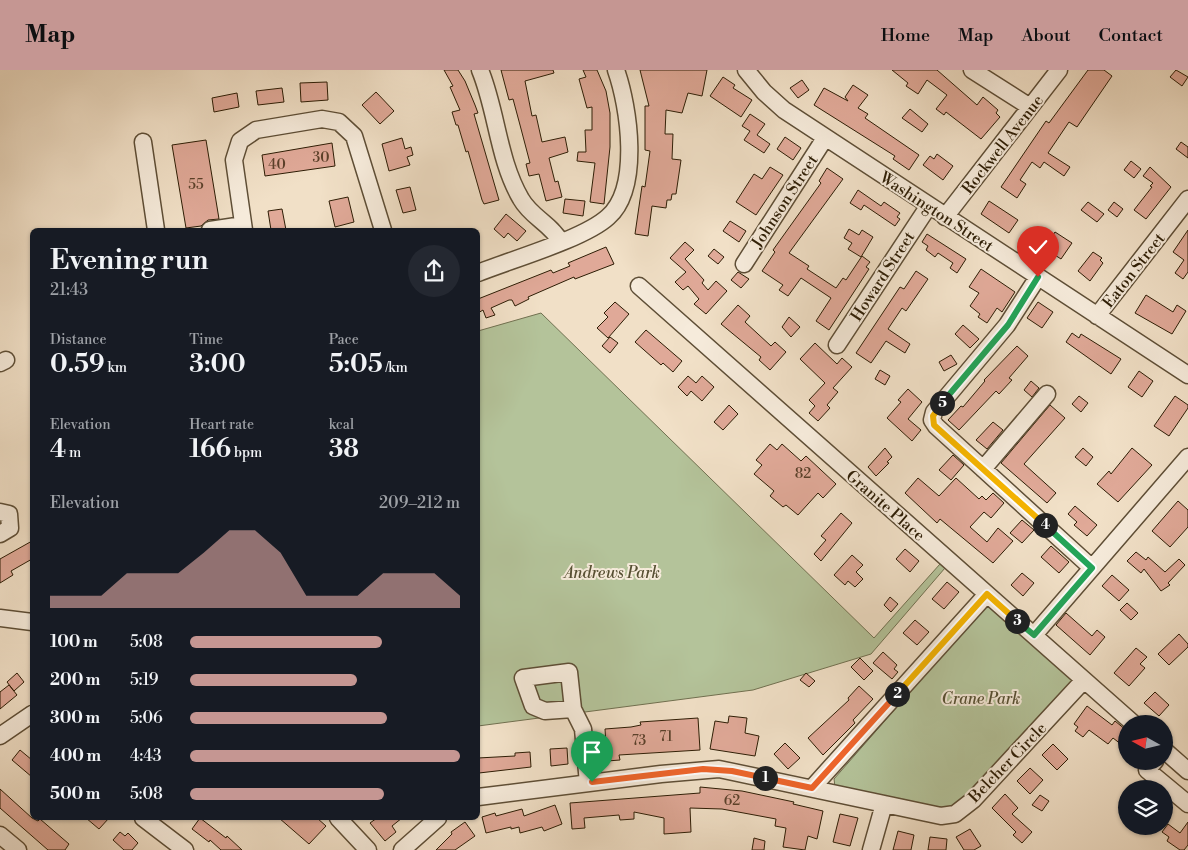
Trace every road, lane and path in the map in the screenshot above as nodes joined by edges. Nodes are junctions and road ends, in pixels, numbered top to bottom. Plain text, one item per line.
1 (480, 70) edge
2 (616, 70) edge
3 (746, 70) edge
4 (972, 70) edge
5 (1058, 70) edge
6 (1030, 107) junction
7 (825, 138) junction
8 (143, 142) dead end
9 (1188, 199) edge
10 (928, 207) junction
11 (945, 217) junction
12 (156, 228) edge
13 (244, 228) edge
14 (382, 228) edge
15 (560, 241) junction
16 (744, 264) dead end
17 (480, 272) edge
18 (1038, 277) junction
19 (639, 286) dead end
20 (1097, 316) junction
21 (837, 346) dead end
22 (1188, 375) edge
23 (1047, 394) dead end
24 (1188, 457) edge
25 (983, 469) junction
26 (0, 512) edge
27 (0, 534) edge
28 (1092, 568) junction
29 (987, 594) junction
30 (0, 618) edge
31 (30, 622) edge
32 (1034, 635) junction
33 (1084, 680) junction
34 (573, 709) dead end
35 (1124, 715) edge
36 (29, 722) edge
37 (0, 736) edge
38 (1173, 758) edge
39 (1147, 770) edge
40 (1188, 771) edge
41 (590, 782) junction
42 (812, 788) junction
43 (480, 797) edge
44 (884, 804) junction
45 (1188, 804) edge
46 (147, 820) edge
47 (340, 820) edge
48 (436, 820) edge
49 (0, 835) edge
50 (18, 850) edge
51 (185, 850) edge
52 (368, 850) edge
53 (402, 850) edge
54 (871, 850) edge

1 - 15 street
2 - 15 street
3 - 7 street, Washington Street
4 - 6 street
5 - 6 street, Rockwell Avenue
6 - 11 street, Rockwell Avenue
7 - 10 street, Washington Street
7 - 16 street, Johnson Street
8 - 12 street
9 - 20 street, Eaton Street
10 - 11 street, Washington Street
10 - 21 street, Howard Street
11 - 18 street, Washington Street
13 - 14 street
15 - 17 street
18 - 20 street, Washington Street
18 - 25 street
19 - 29 street, Granite Place
20 - 22 street, Washington Street
23 - 25 street
24 - 28 street
25 - 28 street
26 - 27 street
28 - 32 street
29 - 32 street, Granite Place
29 - 42 street
30 - 31 street
32 - 33 street, Granite Place
33 - 35 street, Granite Place
33 - 44 street, Belcher Circle
34 - 41 street
36 - 37 street
38 - 40 street
39 - 45 street
41 - 42 street, Belcher Circle
41 - 43 street, Belcher Circle
42 - 44 street, Belcher Circle
44 - 54 street
46 - 51 street
47 - 52 street
48 - 53 street
49 - 50 street

